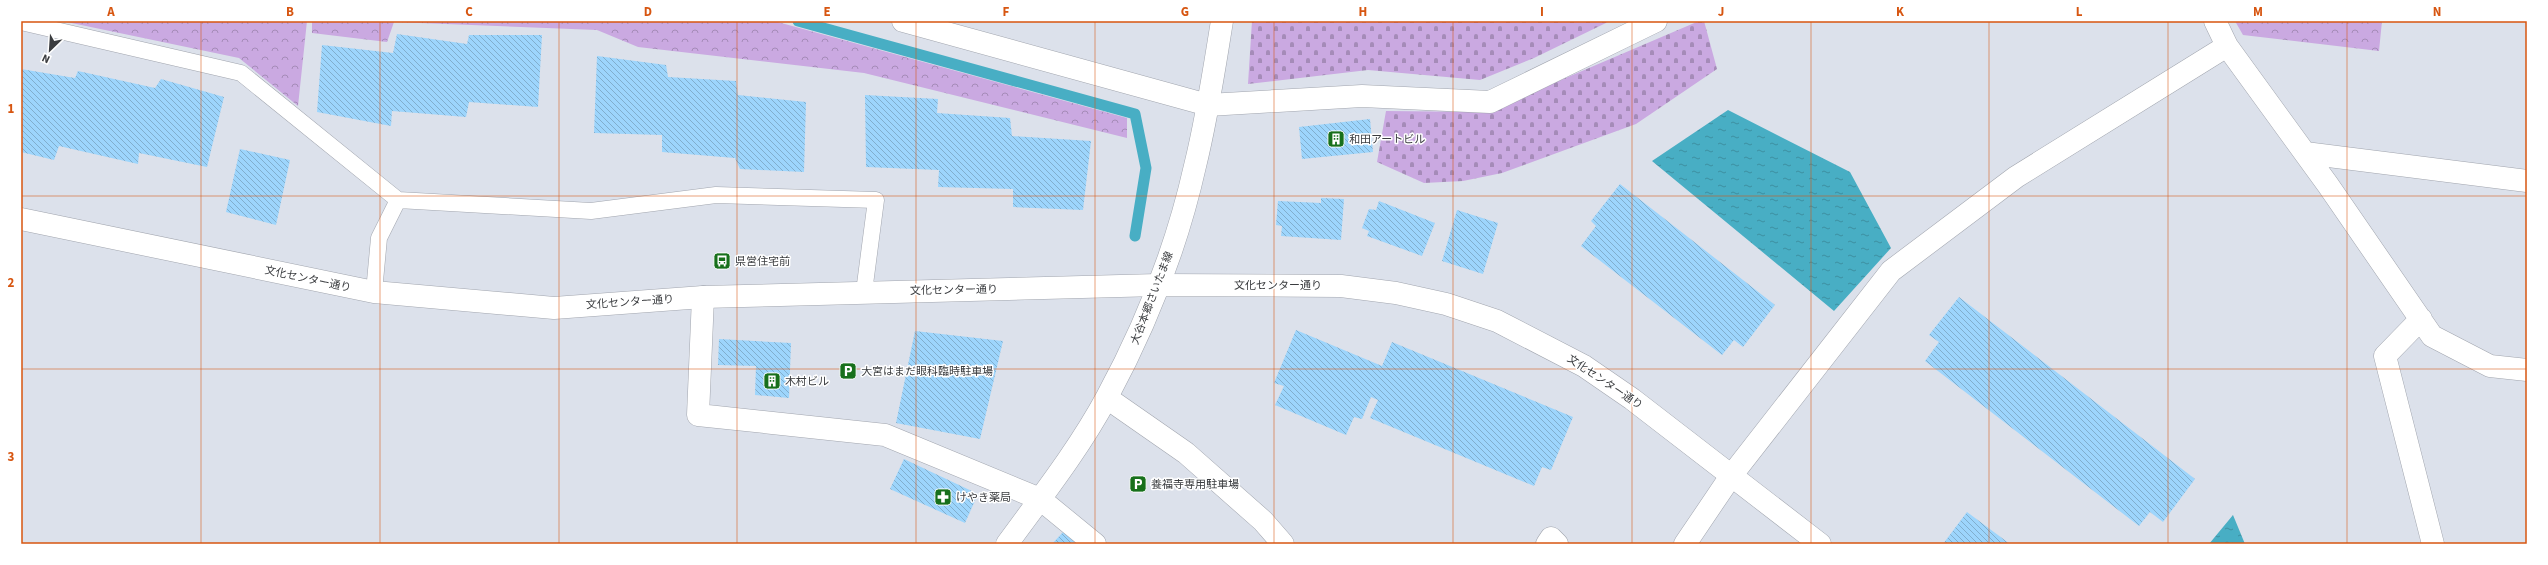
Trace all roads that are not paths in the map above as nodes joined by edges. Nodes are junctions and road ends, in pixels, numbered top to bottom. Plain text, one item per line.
1 (903, 21) edge
2 (1222, 21) edge
3 (1656, 21) edge
4 (2215, 21) edge
5 (21, 22) edge
6 (2227, 46) junction
7 (1208, 105) junction
8 (2305, 153) junction
9 (2527, 181) edge
10 (398, 200) junction
11 (21, 219) edge
12 (1158, 285) junction
13 (374, 292) junction
14 (864, 292) junction
15 (703, 298) junction
16 (2421, 319) junction
17 (2527, 370) edge
18 (1107, 398) junction
19 (1731, 476) junction
20 (1040, 499) junction
21 (1007, 544) edge
22 (1095, 544) edge
23 (1283, 544) edge
24 (1547, 544) edge
25 (1557, 544) edge
26 (1685, 544) edge
27 (1820, 544) edge
28 (2433, 544) edge

1 - 7 street
2 - 7 street, 大谷本郷さいたま線
3 - 7 street
4 - 6 street
5 - 10 lane
6 - 8 street
6 - 19 street
7 - 12 street, 大谷本郷さいたま線
8 - 9 street
8 - 16 street
10 - 13 lane
10 - 14 lane
11 - 13 street, 文化センター通り
12 - 14 street, 文化センター通り
12 - 18 street, 大谷本郷さいたま線
12 - 19 street, 文化センター通り
13 - 15 street, 文化センター通り
14 - 15 street, 文化センター通り
15 - 20 street
16 - 17 street
16 - 28 street
18 - 20 street, 大谷本郷さいたま線
18 - 23 street
19 - 26 street
19 - 27 street, 文化センター通り
20 - 21 street, 大谷本郷さいたま線
20 - 22 street
24 - 25 street

